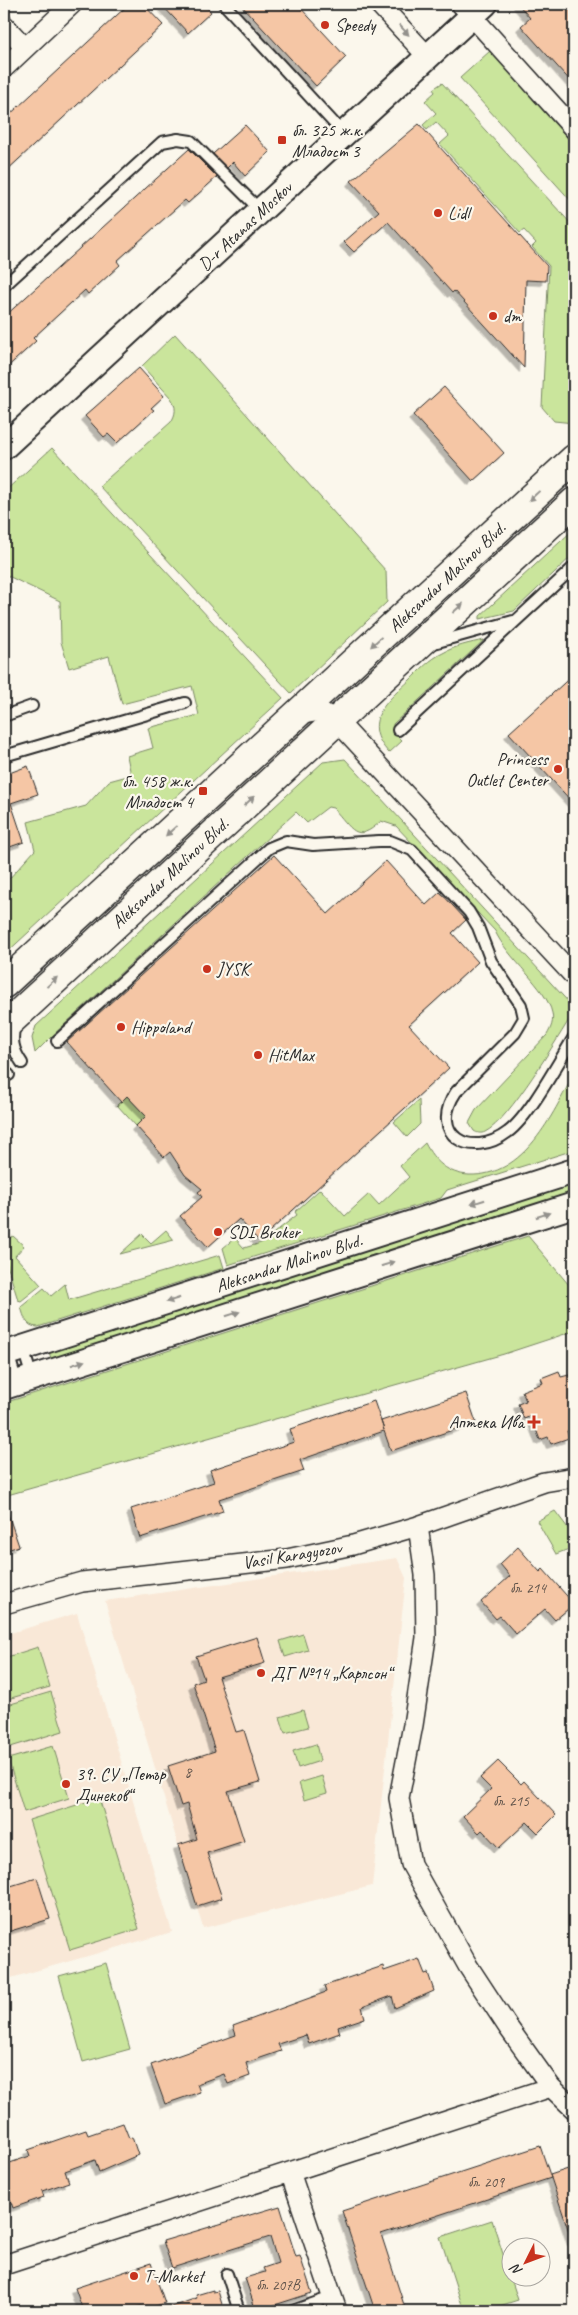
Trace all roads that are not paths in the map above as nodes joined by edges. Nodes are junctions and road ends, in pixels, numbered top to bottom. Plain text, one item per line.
1 (72, 4) edge
2 (224, 4) edge
3 (379, 4) edge
4 (473, 8) edge
5 (4, 25) edge
6 (25, 48) junction
7 (428, 57) junction
8 (4, 68) edge
9 (574, 129) edge
10 (344, 135) junction
11 (261, 212) junction
12 (4, 286) edge
13 (4, 446) edge
14 (574, 459) edge
15 (574, 502) edge
16 (574, 567) edge
17 (514, 621) junction
18 (409, 652) junction
19 (185, 703) dead end
20 (32, 706) dead end
21 (4, 716) edge
22 (298, 716) junction
23 (336, 720) junction
24 (398, 730) dead end
25 (4, 756) edge
26 (574, 976) edge
27 (4, 984) edge
28 (13, 1019) edge
29 (574, 1037) edge
30 (57, 1041) dead end
31 (22, 1063) dead end
32 (574, 1171) edge
33 (574, 1205) edge
34 (11, 1352) edge
35 (18, 1383) edge
36 (574, 1476) edge
37 (418, 1526) junction
38 (4, 1604) edge
39 (551, 2087) junction
40 (574, 2109) edge
41 (290, 2172) junction
42 (4, 2265) edge
43 (226, 2274) dead end
44 (334, 2304) edge
45 (239, 2311) edge
46 (292, 2311) edge

1 - 6 street
2 - 10 lane
3 -> 7 street
4 - 7 street, D-r Atanas Moskov
4 - 9 street
5 - 6 street
6 - 8 street
7 - 10 street, D-r Atanas Moskov
10 - 11 street, D-r Atanas Moskov
11 - 12 lane
11 - 13 street, D-r Atanas Moskov
14 -> 22 main road, Aleksandar Malinov Blvd.
18 -> 15 main road, Aleksandar Malinov Blvd.
16 - 17 lane
17 - 18 lane
17 - 24 lane
18 - 23 main road, Aleksandar Malinov Blvd.
19 - 25 lane
20 - 21 lane
22 - 23 street
22 -> 27 main road, Aleksandar Malinov Blvd.
23 - 26 street
28 -> 23 main road, Aleksandar Malinov Blvd.
28 - 31 lane
29 - 30 lane
32 -> 34 street, Aleksandar Malinov Blvd.
35 -> 33 street, Aleksandar Malinov Blvd.
34 - 35 lane
34 - 35 lane
36 - 37 street, Vasil Karagyozov
37 - 38 street, Vasil Karagyozov
37 - 39 street
39 - 40 street
39 - 41 street
41 - 42 street
41 - 44 street
43 - 45 lane
44 - 46 lane

